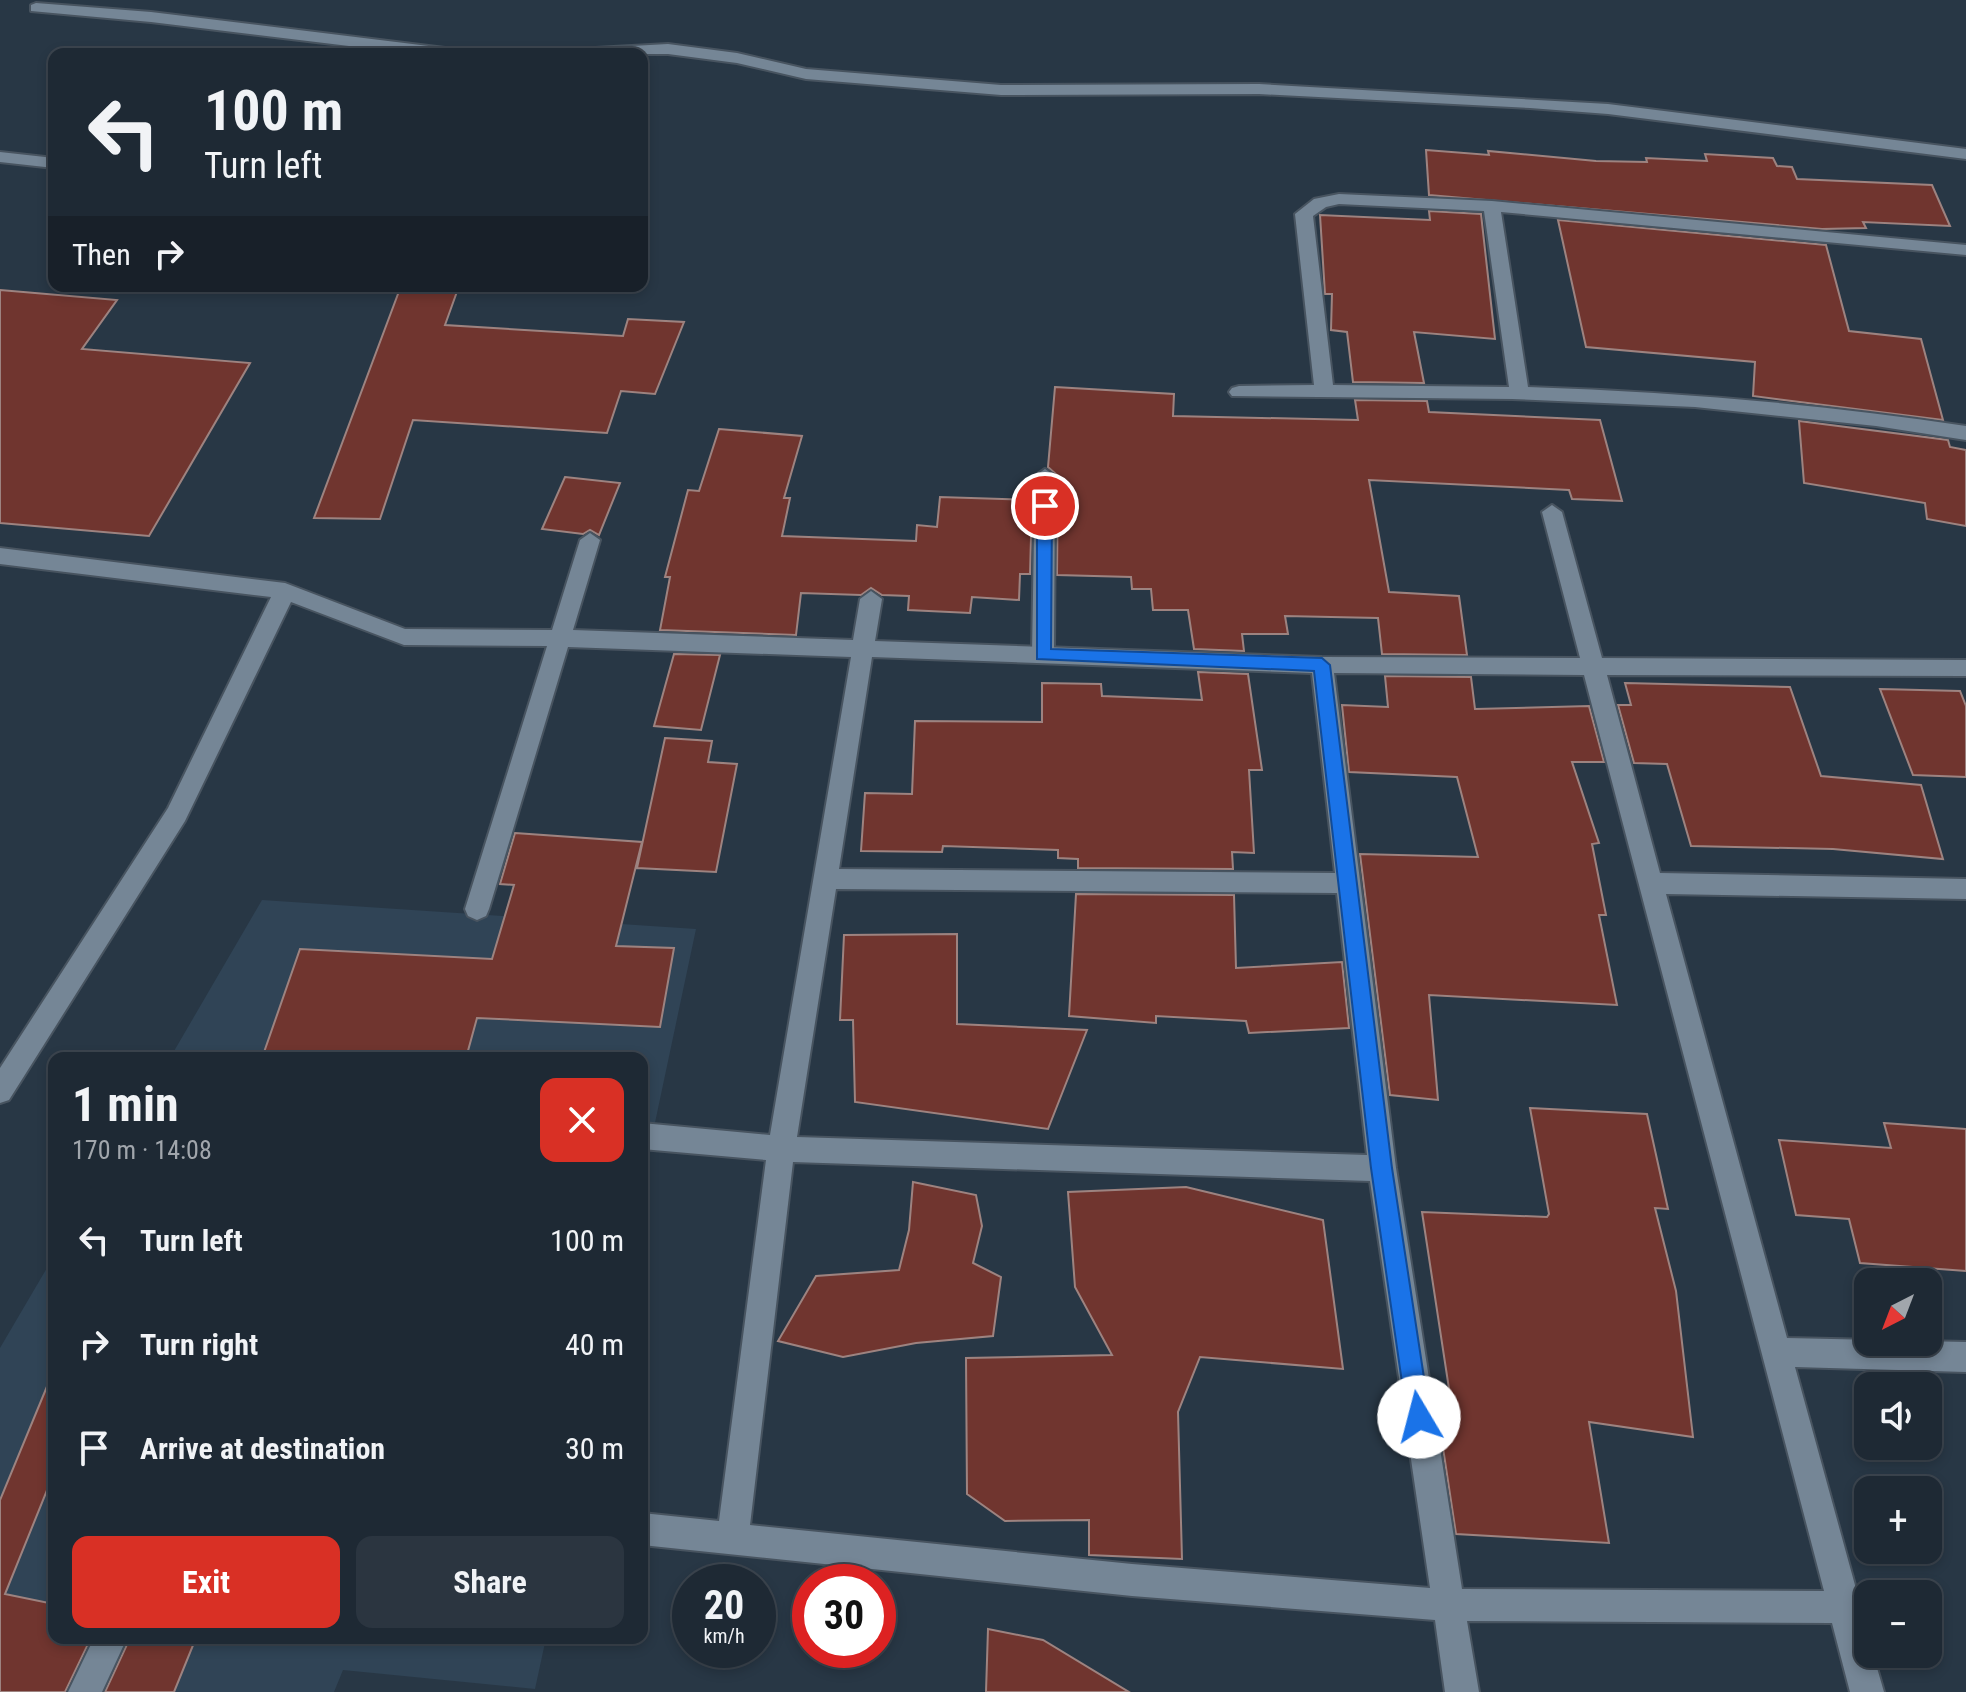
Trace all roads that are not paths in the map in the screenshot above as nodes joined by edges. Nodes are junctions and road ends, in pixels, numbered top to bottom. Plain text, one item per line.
1 (36, 8) dead end
2 (404, 48) edge
3 (648, 50) edge
4 (1966, 154) edge
5 (0, 157) edge
6 (48, 162) edge
7 (1492, 206) junction
8 (1966, 250) edge
9 (1324, 391) junction
10 (1239, 392) dead end
11 (1519, 393) junction
12 (1966, 433) edge
13 (1045, 476) dead end
14 (1552, 512) dead end
15 (590, 540) dead end
16 (0, 556) edge
17 (285, 591) junction
18 (871, 599) dead end
19 (559, 638) junction
20 (863, 649) junction
21 (1043, 655) junction
22 (1322, 665) junction
23 (1595, 665) junction
24 (1966, 668) edge
25 (823, 879) junction
26 (1349, 883) junction
27 (1652, 883) junction
28 (1966, 889) edge
29 (477, 909) dead end
30 (0, 1091) edge
31 (648, 1137) edge
32 (781, 1149) junction
33 (1382, 1168) junction
34 (1777, 1352) junction
35 (1966, 1357) edge
36 (648, 1530) edge
37 (732, 1541) junction
38 (1447, 1605) junction
39 (1845, 1607) junction
40 (108, 1644) edge
41 (85, 1692) edge
42 (1462, 1692) edge
43 (1867, 1692) edge

1 - 2 street
3 - 4 street
5 - 6 street
7 - 8 street
7 - 9 street
7 - 11 street
9 - 10 street
9 - 11 street
11 - 12 street
13 - 21 street
14 - 23 street
15 - 19 street
16 - 17 street
17 - 19 street
17 - 30 street
18 - 20 street
19 - 20 street
19 - 29 street
20 - 21 street
20 - 25 street
21 - 22 street
22 - 23 street
22 - 26 street
23 - 24 street
23 - 27 street
25 - 26 street
25 - 32 street
26 - 33 street
27 - 28 street
27 - 34 street
31 - 32 street
32 - 33 street
32 - 37 street
33 - 38 street
34 - 35 street
34 - 39 street
36 - 37 street
37 - 38 street
38 - 39 street
38 - 42 street
39 - 43 street
40 - 41 street

